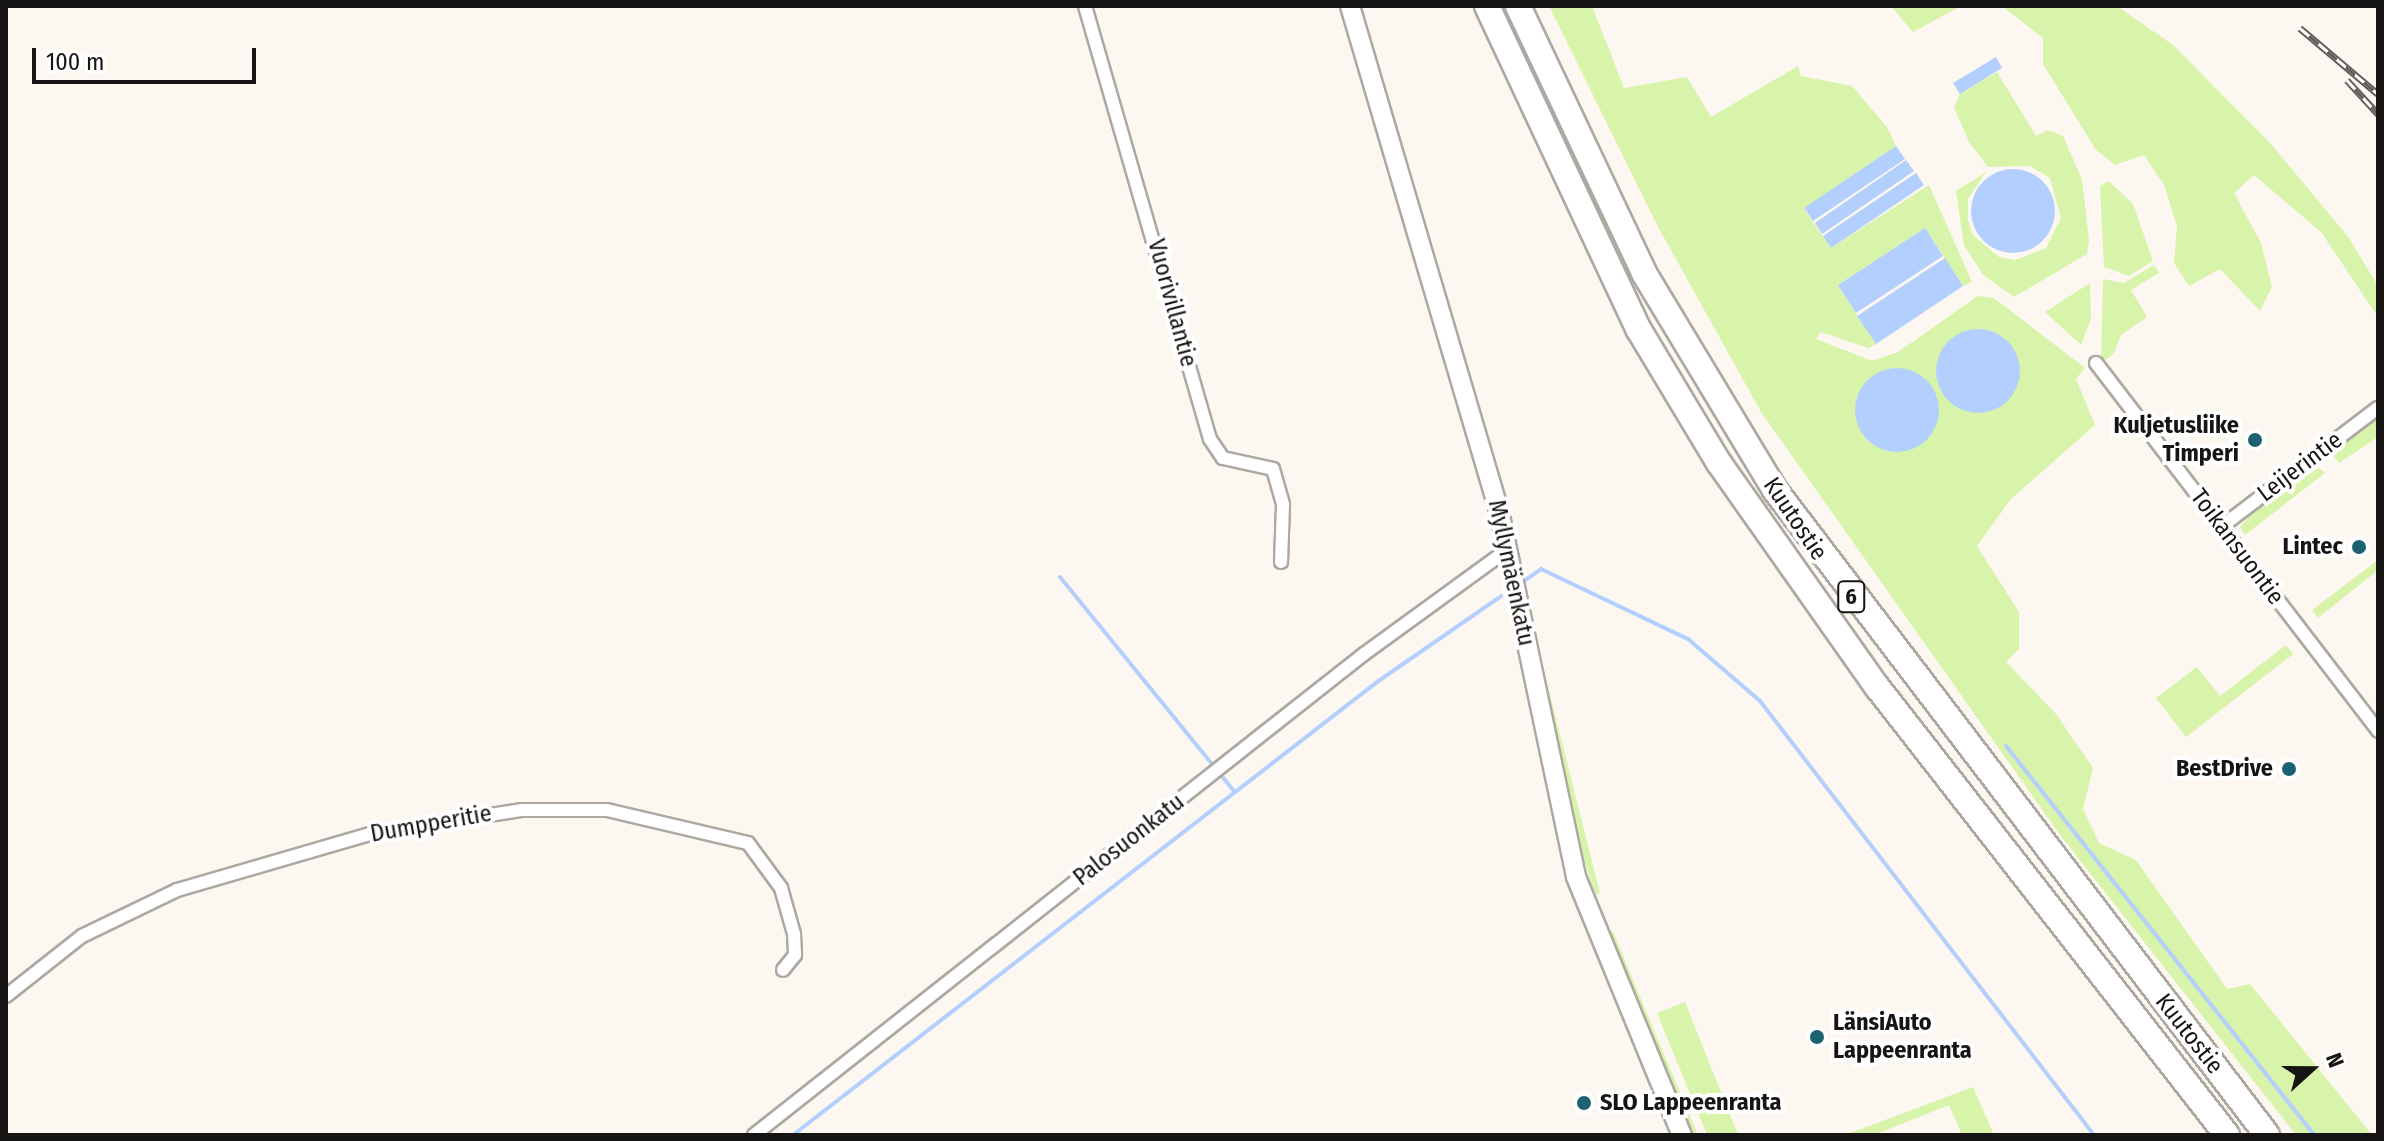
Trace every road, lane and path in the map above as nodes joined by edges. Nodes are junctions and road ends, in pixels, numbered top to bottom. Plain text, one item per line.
1 (1085, 6) edge
2 (1350, 6) edge
3 (1487, 6) edge
4 (1518, 6) edge
5 (2096, 363) dead end
6 (2378, 408) edge
7 (2221, 527) junction
8 (1507, 550) junction
9 (1281, 562) dead end
10 (2378, 731) edge
11 (783, 970) dead end
12 (6, 996) edge
13 (754, 1135) edge
14 (1682, 1135) edge
15 (2227, 1135) edge
16 (2267, 1135) edge

1 - 9 street, Vuorivillantie
2 - 8 main road, Myllymäenkatu
3 - 15 highway, Kuutostie / 6
4 - 16 highway, Kuutostie / 6
5 - 7 street, Toikansuontie
6 - 7 street, Leijerintie
7 - 10 street, Toikansuontie
8 - 13 street, Palosuonkatu
8 - 14 main road, Myllymäenkatu
11 - 12 street, Dumpperitie

